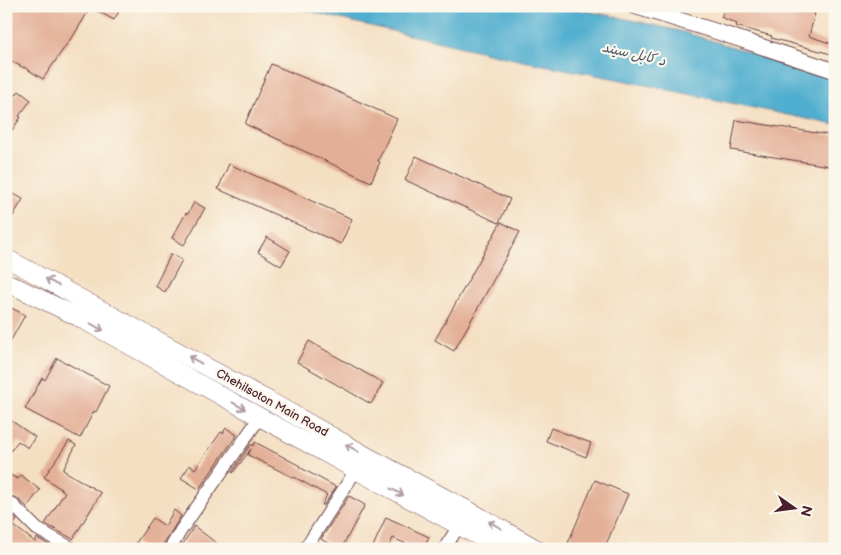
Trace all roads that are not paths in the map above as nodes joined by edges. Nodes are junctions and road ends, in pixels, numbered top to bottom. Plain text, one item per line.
1 (634, 6) edge
2 (835, 71) edge
3 (6, 258) edge
4 (6, 282) edge
5 (260, 417) junction
6 (356, 470) junction
7 (6, 502) edge
8 (458, 526) junction
9 (73, 549) edge
10 (170, 549) edge
11 (305, 549) edge
12 (444, 549) edge
13 (502, 549) edge
14 (537, 549) edge

1 - 2 street
14 -> 3 main road, Chehilsoton Main Road
4 -> 5 main road, Chehilsoton Main Road
5 - 6 main road, Chehilsoton Main Road
5 - 10 street
6 -> 8 main road, Chehilsoton Main Road
6 - 11 street
7 - 9 street
8 - 12 street
8 - 13 main road, Chehilsoton Main Road

